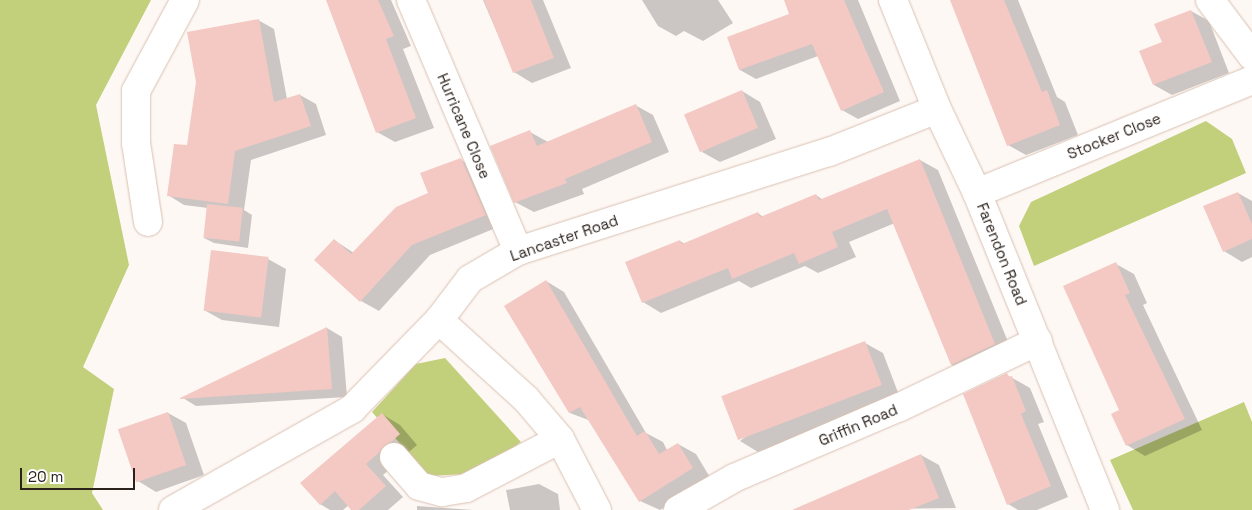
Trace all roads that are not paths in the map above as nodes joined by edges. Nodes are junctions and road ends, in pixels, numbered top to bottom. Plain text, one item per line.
1 (185, 0) edge
2 (411, 0) edge
3 (893, 0) edge
4 (1210, 0) edge
5 (1252, 56) edge
6 (1252, 80) edge
7 (937, 109) junction
8 (977, 192) junction
9 (148, 222) dead end
10 (518, 252) junction
11 (439, 320) junction
12 (1038, 341) junction
13 (560, 439) junction
14 (394, 457) dead end
15 (173, 510) edge
16 (597, 510) edge
17 (678, 510) edge
18 (1105, 510) edge

1 - 9 street
2 - 10 street, Hurricane Close
3 - 7 street, Farendon Road
4 - 5 street
6 - 8 street, Stocker Close
7 - 8 street, Farendon Road
7 - 10 street, Lancaster Road
8 - 12 street, Farendon Road
10 - 11 street, Lancaster Road
11 - 13 street
11 - 15 street, Lancaster Road
12 - 17 street, Griffin Road
12 - 18 street, Farendon Road
13 - 14 street
13 - 16 street

